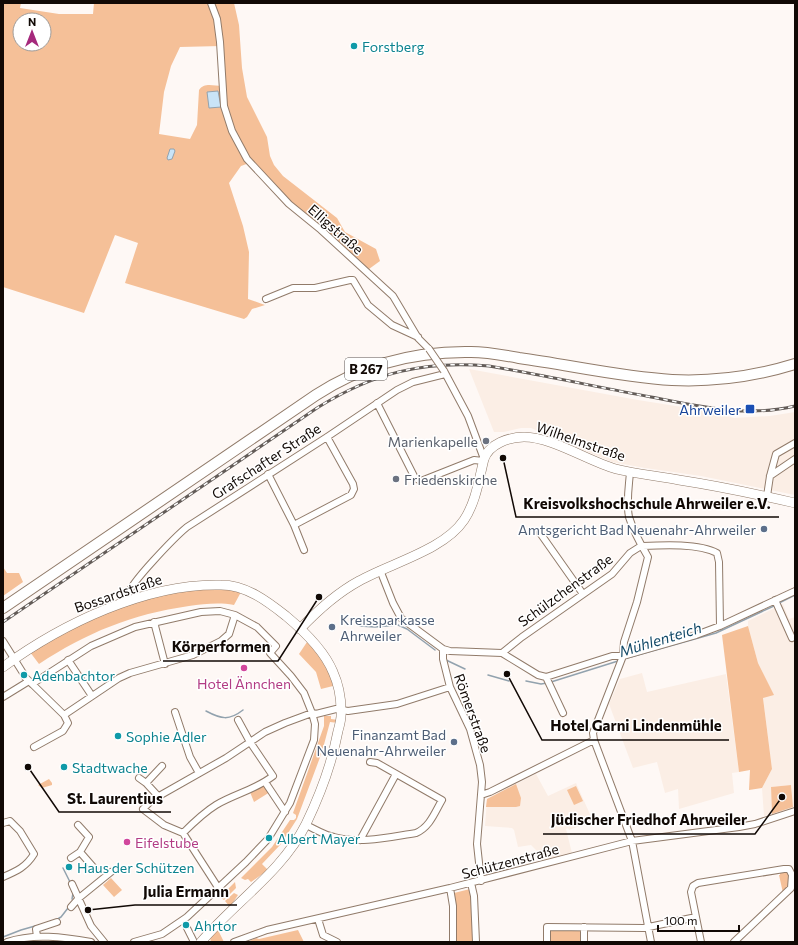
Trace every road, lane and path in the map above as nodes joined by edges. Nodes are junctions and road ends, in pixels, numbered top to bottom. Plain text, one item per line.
1 (211, 3) edge
2 (266, 299) dead end
3 (418, 338) junction
4 (795, 364) edge
5 (444, 373) junction
6 (377, 403) junction
7 (327, 437) junction
8 (795, 443) edge
9 (795, 459) edge
10 (483, 460) junction
11 (630, 472) junction
12 (268, 474) junction
13 (770, 476) junction
14 (767, 496) junction
15 (795, 502) edge
16 (294, 525) junction
17 (540, 532) dead end
18 (641, 546) junction
19 (304, 550) dead end
20 (380, 570) junction
21 (795, 591) edge
22 (583, 594) junction
23 (129, 601) junction
24 (777, 603) junction
25 (3, 608) edge
26 (235, 615) junction
27 (154, 622) junction
28 (720, 626) junction
29 (300, 629) junction
30 (792, 638) dead end
31 (3, 640) edge
32 (443, 649) junction
33 (502, 653) junction
34 (622, 659) junction
35 (14, 660) junction
36 (68, 660) junction
37 (165, 664) junction
38 (3, 667) edge
39 (27, 679) junction
40 (548, 681) junction
41 (450, 687) junction
42 (92, 696) junction
43 (3, 697) edge
44 (341, 710) junction
45 (175, 712) dead end
46 (312, 713) junction
47 (563, 713) dead end
48 (64, 716) junction
49 (238, 720) dead end
50 (594, 740) junction
51 (250, 742) junction
52 (34, 747) dead end
53 (370, 762) dead end
54 (162, 766) dead end
55 (199, 773) junction
56 (396, 774) junction
57 (139, 778) dead end
58 (146, 782) junction
59 (265, 782) junction
60 (481, 795) junction
61 (158, 796) junction
62 (285, 812) junction
63 (795, 812) edge
64 (3, 823) edge
65 (306, 824) junction
66 (78, 825) dead end
67 (183, 833) junction
68 (360, 840) junction
69 (632, 841) junction
70 (80, 852) junction
71 (71, 858) dead end
72 (94, 868) tunnel mouth
73 (111, 872) dead end
74 (3, 877) edge
75 (481, 881) junction
76 (471, 883) junction
77 (72, 884) dead end
78 (450, 888) junction
79 (219, 889) junction
80 (79, 898) junction
81 (71, 907) dead end
82 (696, 917) junction
83 (318, 920) junction
84 (56, 922) dead end
85 (185, 924) junction
86 (176, 925) junction
87 (584, 927) junction
88 (648, 927) junction
89 (179, 932) dead end
90 (37, 937) junction
91 (6, 942) edge
92 (91, 942) edge
93 (104, 942) edge
94 (134, 942) edge
95 (194, 942) edge
96 (201, 942) edge
97 (234, 942) edge
98 (337, 942) edge
99 (453, 942) edge
100 (476, 942) edge
101 (547, 942) edge
102 (584, 942) edge
103 (651, 942) edge
104 (701, 942) edge
105 (734, 942) edge

1 - 3 street, Elligstraße
2 - 3 street
3 - 5 street, Elligstraße, bridge
4 - 25 main road, B 267
5 - 6 street, Grafschafter Straße
5 - 10 street, Elligstraße
6 - 7 street, Grafschafter Straße
6 - 10 street
7 - 12 street, Grafschafter Straße
7 - 16 street
8 - 13 street
9 - 13 street
10 - 11 main road, Wilhelmstraße
10 - 20 main road, Wilhelmstraße
11 - 14 main road, Wilhelmstraße
11 - 18 street
12 - 16 street
12 - 23 street, Grafschafter Straße
13 - 14 street
14 - 15 main road, Wilhelmstraße
16 - 19 street
17 - 22 street
18 - 22 street, Schülzchenstraße
18 - 28 street
18 - 34 street
20 - 29 main road, Wilhelmstraße
20 - 32 street
21 - 24 street
22 - 33 street, Schülzchenstraße
23 - 29 main road, Bossardstraße
23 - 35 main road, Bossardstraße
24 - 28 street
24 - 30 street
26 - 27 street
26 - 37 street
26 - 46 street
27 - 36 street
27 - 37 street
28 - 34 street
29 - 44 main road, Bossardstraße
31 - 35 street
32 - 33 street
32 - 41 street, Römerstraße
33 - 40 street
34 - 40 street
34 - 50 street
35 - 38 main road, Bossardstraße
35 - 39 street
36 - 39 street
36 - 42 street
37 - 42 street
39 - 43 street
39 - 48 street
40 - 47 street
41 - 44 street
41 - 60 street, Römerstraße
42 - 48 street
44 - 46 street
44 - 65 main road, Bossardstraße
45 - 55 street
46 - 51 street
46 - 62 street
48 - 52 street
49 - 51 street
50 - 60 street
50 - 69 street
51 - 55 street
51 - 59 street
53 - 56 street
54 - 58 street
55 - 61 street
56 - 68 street
56 - 68 street
57 - 58 street
58 - 61 street
59 - 62 street
59 - 67 street
60 - 75 street, Römerstraße
61 - 67 street
62 - 79 street
63 - 69 street, Schützenstraße
64 - 74 street
65 - 68 street
65 - 96 main road, Bossardstraße
66 - 70 street
67 - 79 street
69 - 75 street, Schützenstraße
69 - 88 street
70 - 71 street
70 - 72 street
73 - 80 street
75 - 76 street, Schützenstraße
76 - 78 street, Schützenstraße
76 - 100 street
77 - 80 street
78 - 83 street, Schützenstraße
78 - 99 street
79 - 85 street
80 - 81 street
80 - 93 street
82 - 88 street
82 - 104 street
82 - 105 street
83 - 97 street, Schützenstraße
83 - 98 street
84 - 90 street
85 - 86 street
85 - 95 street
86 - 89 street
86 - 94 street
87 - 88 street
87 - 101 street
87 - 102 street
88 - 103 street
90 - 91 street
90 - 92 street

